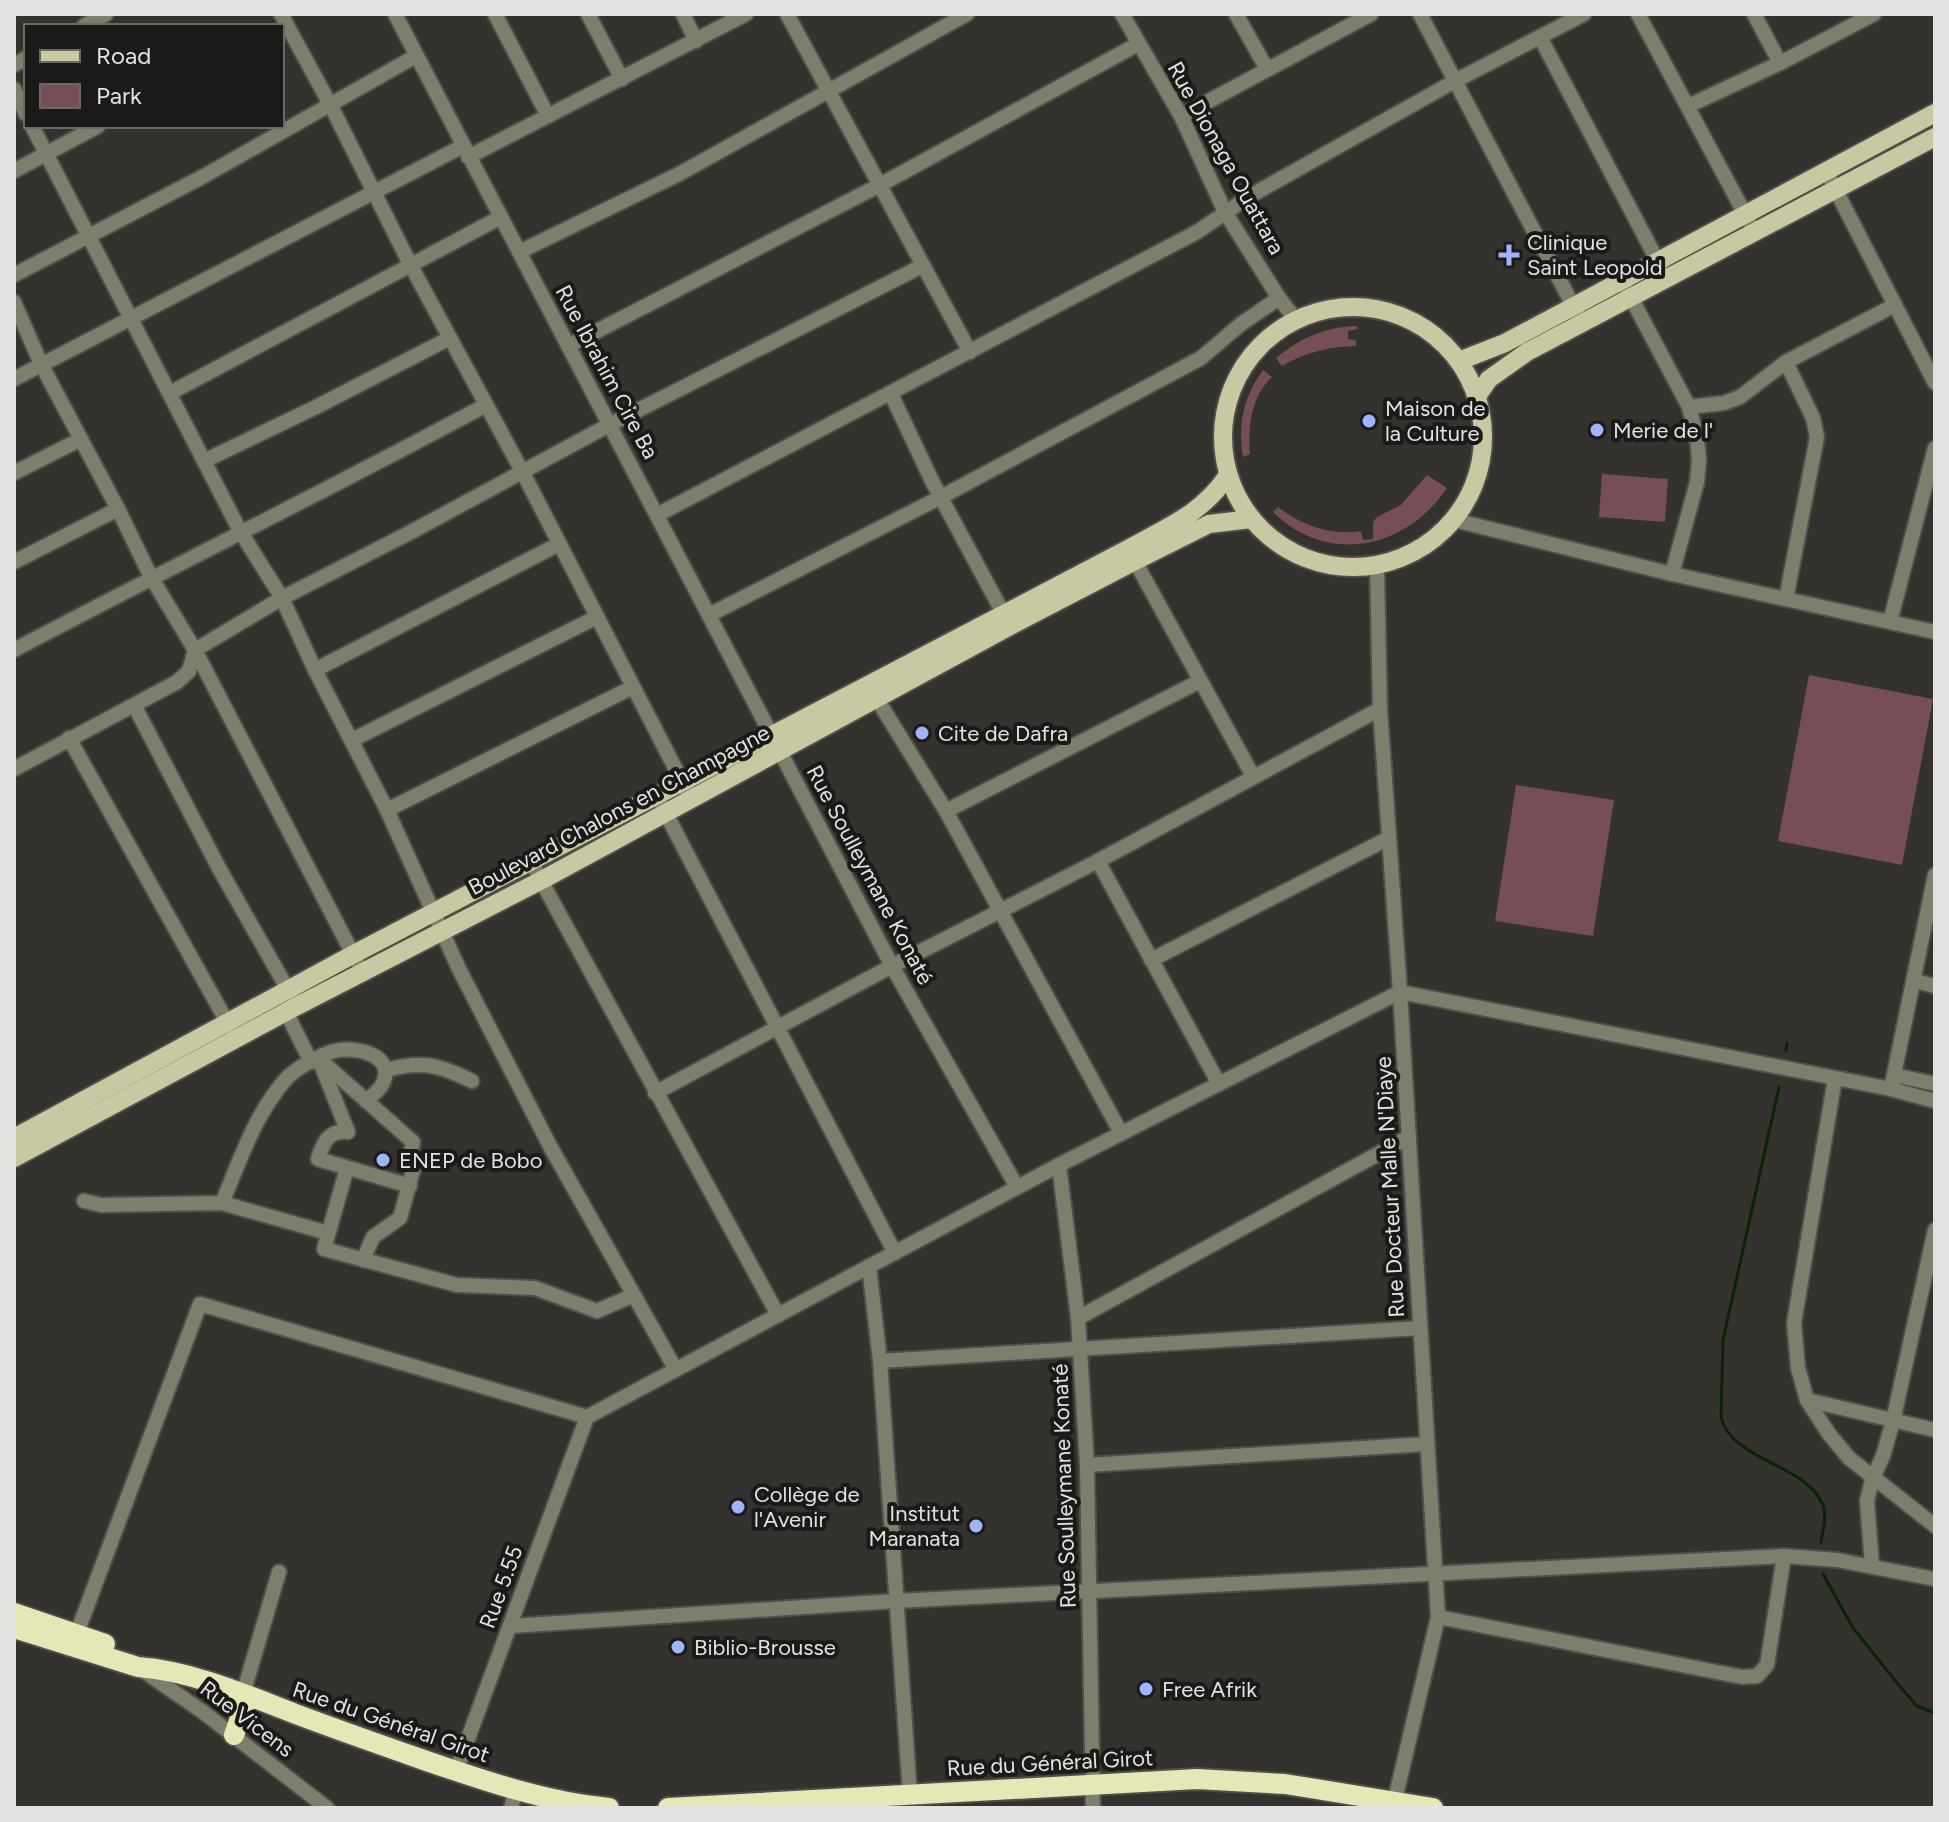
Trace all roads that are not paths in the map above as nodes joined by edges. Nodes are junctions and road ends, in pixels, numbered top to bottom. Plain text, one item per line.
1 (106, 14) edge
2 (395, 14) edge
3 (495, 14) edge
4 (588, 14) edge
5 (683, 14) edge
6 (746, 14) edge
7 (787, 14) edge
8 (967, 14) edge
9 (1122, 14) edge
10 (1236, 14) edge
11 (1371, 14) edge
12 (1420, 14) edge
13 (1584, 14) edge
14 (1638, 14) edge
15 (1754, 14) edge
16 (1869, 15) edge
17 (88, 24) edge
18 (285, 31) edge
19 (1540, 37) junction
20 (696, 41) junction
21 (1138, 44) junction
22 (416, 56) junction
23 (1780, 63) junction
24 (1267, 69) junction
25 (622, 79) junction
26 (1455, 81) junction
27 (14, 89) edge
28 (829, 92) junction
29 (331, 106) junction
30 (1688, 106) junction
31 (24, 110) edge
32 (1935, 113) edge
33 (548, 116) junction
34 (1181, 116) junction
35 (33, 128) edge
36 (94, 128) edge
37 (1935, 137) edge
38 (466, 152) junction
39 (45, 153) junction
40 (14, 171) edge
41 (1827, 173) junction
42 (878, 186) junction
43 (1837, 190) junction
44 (374, 192) junction
45 (1225, 212) junction
46 (501, 217) junction
47 (1750, 223) junction
48 (88, 235) junction
49 (519, 252) junction
50 (410, 264) junction
51 (922, 266) junction
52 (1662, 268) junction
53 (14, 275) edge
54 (1620, 280) junction
55 (1631, 296) junction
56 (1279, 298) junction
57 (14, 302) edge
58 (1573, 305) junction
59 (1895, 305) junction
60 (131, 320) junction
61 (1296, 320) junction
62 (1583, 322) junction
63 (450, 338) junction
64 (568, 346) junction
65 (970, 352) junction
66 (1459, 361) junction
67 (1786, 362) junction
68 (41, 364) junction
69 (14, 379) edge
70 (1935, 383) edge
71 (170, 393) junction
72 (891, 394) junction
73 (1477, 396) junction
74 (486, 405) junction
75 (1689, 407) junction
76 (609, 425) junction
77 (81, 439) junction
78 (1935, 448) edge
79 (206, 460) junction
80 (522, 471) junction
81 (14, 473) edge
82 (1228, 475) junction
83 (941, 497) junction
84 (118, 509) junction
85 (657, 515) junction
86 (1251, 519) junction
87 (1454, 520) junction
88 (240, 531) junction
89 (559, 544) junction
90 (1131, 555) junction
91 (14, 562) edge
92 (1377, 566) junction
93 (1672, 574) junction
94 (151, 577) junction
95 (282, 598) junction
96 (1786, 599) junction
97 (709, 615) junction
98 (597, 617) junction
99 (1007, 620) junction
100 (1890, 622) junction
101 (1935, 632) edge
102 (14, 650) edge
103 (195, 650) junction
104 (315, 670) junction
105 (1200, 681) junction
106 (633, 687) junction
107 (873, 692) junction
108 (134, 705) junction
109 (1380, 709) junction
110 (69, 738) junction
111 (352, 740) junction
112 (776, 742) junction
113 (14, 769) edge
114 (1253, 776) junction
115 (682, 782) junction
116 (656, 795) junction
117 (691, 799) junction
118 (387, 810) junction
119 (946, 811) junction
120 (665, 813) junction
121 (1389, 838) junction
122 (1098, 861) junction
123 (531, 862) junction
124 (1935, 875) edge
125 (542, 880) junction
126 (1933, 895) edge
127 (999, 911) junction
128 (434, 913) junction
129 (441, 932) junction
130 (354, 954) junction
131 (1151, 960) junction
132 (892, 966) junction
133 (362, 973) junction
134 (1915, 981) junction
135 (1935, 986) edge
136 (1400, 992) junction
137 (291, 1003) junction
138 (777, 1027) junction
139 (231, 1032) junction
140 (315, 1060) junction
141 (386, 1070) junction
142 (1835, 1078) junction
143 (472, 1081) dead end
144 (1893, 1082) junction
145 (1219, 1084) junction
146 (1935, 1084) edge
147 (655, 1093) junction
148 (366, 1101) junction
149 (1935, 1101) edge
150 (1121, 1133) junction
151 (1409, 1137) junction
152 (14, 1138) edge
153 (14, 1158) edge
154 (1059, 1165) junction
155 (347, 1168) junction
156 (410, 1186) junction
157 (1017, 1187) junction
158 (84, 1201) dead end
159 (222, 1203) junction
160 (1935, 1230) edge
161 (328, 1233) junction
162 (895, 1253) junction
163 (363, 1260) junction
164 (869, 1266) junction
165 (634, 1295) junction
166 (778, 1315) junction
167 (1078, 1318) junction
168 (1420, 1328) junction
169 (1081, 1347) junction
170 (880, 1361) junction
171 (676, 1370) junction
172 (1807, 1400) junction
173 (587, 1417) junction
174 (1893, 1421) junction
175 (1935, 1430) edge
176 (1427, 1444) junction
177 (1087, 1465) junction
178 (1874, 1476) junction
179 (1935, 1526) edge
180 (1784, 1556) junction
181 (1872, 1566) junction
182 (279, 1572) dead end
183 (1437, 1572) junction
184 (1935, 1579) edge
185 (1090, 1592) junction
186 (896, 1601) junction
187 (14, 1613) edge
188 (1438, 1617) junction
189 (511, 1626) junction
190 (14, 1628) edge
191 (75, 1640) junction
192 (138, 1667) junction
193 (160, 1669) junction
194 (245, 1695) junction
195 (234, 1735) junction
196 (456, 1771) junction
197 (1093, 1785) junction
198 (910, 1795) junction
199 (514, 1799) edge
200 (1394, 1804) edge
201 (327, 1808) edge
202 (609, 1808) edge
203 (668, 1808) edge
204 (1093, 1808) edge
205 (1433, 1808) edge

1 - 17 street
2 - 22 street, Rue Ibrahim Cire Ba
3 - 33 street
4 - 25 street
5 - 20 street
6 - 20 street
7 - 28 street
8 - 28 street
9 - 21 street, Rue Dionaga Ouattara
10 - 24 street
11 - 24 street
12 - 26 street
13 - 19 street
14 - 30 street
15 - 23 street
16 - 23 street
18 - 29 street
19 - 26 street
19 - 52 street
20 - 25 street
21 - 34 street, Rue Dionaga Ouattara
21 - 42 street
22 - 29 street
22 - 38 street, Rue Ibrahim Cire Ba
23 - 30 street
24 - 34 street
25 - 33 street
26 - 45 street
26 - 58 street
27 - 31 street
28 - 42 street
28 - 49 street
29 - 44 street
29 - 48 street
30 - 47 street
32 - 41 main road
33 - 38 street
34 - 45 street, Rue Dionaga Ouattara
35 - 39 street
36 - 39 street
37 - 43 main road
38 - 44 street
38 - 46 street, Rue Ibrahim Cire Ba
39 - 40 street
39 - 48 street
41 - 43 street
41 - 47 main road
42 - 51 street
42 - 64 street
43 - 47 main road
43 - 59 street
44 - 50 street
44 - 60 street
45 - 56 street, Rue Dionaga Ouattara
45 - 65 street
46 - 49 street, Rue Ibrahim Cire Ba
46 - 50 street
47 - 52 main road
48 - 53 street
48 - 60 street
49 - 64 street, Rue Ibrahim Cire Ba
50 - 63 street
50 - 71 street
51 - 65 street
51 - 76 street
52 - 54 main road
52 - 55 main road
54 - 55 street
54 - 58 main road
55 - 62 main road
55 - 75 street
56 - 61 street, Rue Dionaga Ouattara
56 - 83 street
57 - 68 street
58 - 62 street
58 - 66 main road
59 - 67 street
59 - 70 street
60 - 68 street
60 - 71 street
61 - 66 main road
61 - 82 main road
62 - 73 main road
63 - 74 street
63 - 79 street
64 - 76 street, Rue Ibrahim Cire Ba
65 - 72 street
66 - 73 main road
67 - 75 street
67 - 96 street
68 - 69 street
68 - 77 street
71 - 79 street
72 - 83 street
72 - 85 street
73 - 87 main road
74 - 80 street
74 - 88 street
75 - 93 street
76 - 80 street
76 - 85 street, Rue Ibrahim Cire Ba
77 - 81 street
77 - 84 street
78 - 100 street
79 - 88 street
80 - 89 street
80 - 95 street
82 - 86 main road
82 - 90 main road, Boulevard Chalons en Champagne
83 - 97 street
83 - 99 street
84 - 91 street
84 - 94 street
85 - 97 street, Rue Ibrahim Cire Ba
86 - 90 main road, Boulevard Chalons en Champagne
86 - 92 main road
87 - 92 main road
87 - 93 street
88 - 94 street
88 - 95 street
89 - 98 street
89 - 104 street
90 - 99 main road, Boulevard Chalons en Champagne
90 - 105 street
92 - 109 street, Rue Docteur Malle N'Diaye
93 - 96 street
94 - 102 street
94 - 103 street
95 - 103 street
95 - 104 street
96 - 100 street
97 - 112 street, Rue Ibrahim Cire Ba
98 - 106 street
98 - 111 street
99 - 107 main road, Boulevard Chalons en Champagne
100 - 101 street
103 - 108 street
103 - 130 street
104 - 111 street
105 - 114 street
105 - 119 street
106 - 115 street
106 - 118 street
107 - 112 main road, Boulevard Chalons en Champagne
107 - 119 street
108 - 110 street
108 - 137 street
109 - 114 street
109 - 121 street, Rue Docteur Malle N'Diaye
110 - 113 street
110 - 139 street
111 - 118 street
112 - 115 main road, Boulevard Chalons en Champagne
112 - 117 main road, Boulevard Chalons en Champagne
112 - 132 street, Rue Soulleymane Konaté
114 - 122 street
115 - 116 main road, Boulevard Chalons en Champagne
115 - 117 street
116 - 120 street
116 - 123 main road, Boulevard Chalons en Champagne
117 - 120 main road, Boulevard Chalons en Champagne
118 - 128 street
119 - 127 street
120 - 125 main road, Boulevard Chalons en Champagne
120 - 138 street
121 - 131 street
121 - 136 street, Rue Docteur Malle N'Diaye
122 - 127 street
122 - 131 street
123 - 125 street
123 - 128 main road, Boulevard Chalons en Champagne
124 - 126 street
125 - 129 main road, Boulevard Chalons en Champagne
125 - 147 street
126 - 134 street
127 - 132 street
127 - 150 street
128 - 129 street
128 - 130 main road, Boulevard Chalons en Champagne
129 - 133 main road, Boulevard Chalons en Champagne
129 - 165 street
130 - 133 street
130 - 137 main road, Boulevard Chalons en Champagne
131 - 145 street
132 - 138 street
132 - 157 street, Rue Soulleymane Konaté
133 - 137 main road, Boulevard Chalons en Champagne
134 - 135 street
134 - 144 street
136 - 142 street
136 - 145 street
136 - 151 street, Rue Docteur Malle N'Diaye
137 - 139 main road, Boulevard Chalons en Champagne
137 - 140 street
138 - 147 street
138 - 162 street
139 - 152 main road, Boulevard Chalons en Champagne
139 - 153 main road, Boulevard Chalons en Champagne
140 - 141 street
140 - 148 street
140 - 155 street
140 - 159 street
141 - 143 street
141 - 148 street
142 - 144 street
142 - 172 street
144 - 146 street
144 - 149 street
145 - 150 street
147 - 166 street
148 - 156 street
150 - 154 street
151 - 167 street
151 - 168 street, Rue Docteur Malle N'Diaye
154 - 157 street
154 - 167 street, Rue Soulleymane Konaté
155 - 156 street
155 - 161 street
156 - 163 street
157 - 162 street
158 - 159 street
159 - 161 street
160 - 174 street
161 - 163 street
162 - 164 street
163 - 165 street
164 - 166 street
164 - 170 street
165 - 171 street
166 - 171 street
167 - 169 street, Rue Soulleymane Konaté
168 - 169 street
168 - 176 street, Rue Docteur Malle N'Diaye
169 - 170 street
169 - 177 street, Rue Soulleymane Konaté
170 - 186 street
171 - 173 street
172 - 174 street
172 - 178 street
173 - 189 street, Rue 5.55
173 - 191 street
174 - 175 street
174 - 178 street
176 - 177 street
176 - 183 street, Rue Docteur Malle N'Diaye
177 - 185 street, Rue Soulleymane Konaté
178 - 179 street
178 - 181 street
180 - 181 street
180 - 183 street
180 - 188 street
181 - 184 street
182 - 194 street
183 - 185 street
183 - 188 street, Rue Docteur Malle N'Diaye
185 - 186 street
185 - 197 street, Rue Soulleymane Konaté
186 - 189 street
186 - 198 street
187 - 191 highway
188 - 200 street, Rue Docteur Malle N'Diaye
189 - 196 street, Rue 5.55
190 - 191 highway
191 - 192 highway
191 - 193 highway
192 - 193 highway
192 - 195 street, Rue Vicens
193 - 194 highway, Rue du Général Girot
194 - 195 highway
194 - 196 highway, Rue du Général Girot
195 - 201 street, Rue Vicens
196 - 199 highway, Rue du Général Girot
197 - 198 highway, Rue du Général Girot
197 - 200 highway, Rue du Général Girot
197 - 204 street, Rue Soulleymane Konaté
198 - 203 highway, Rue du Général Girot
199 - 202 highway, Rue du Général Girot
200 - 205 highway, Rue du Général Girot

